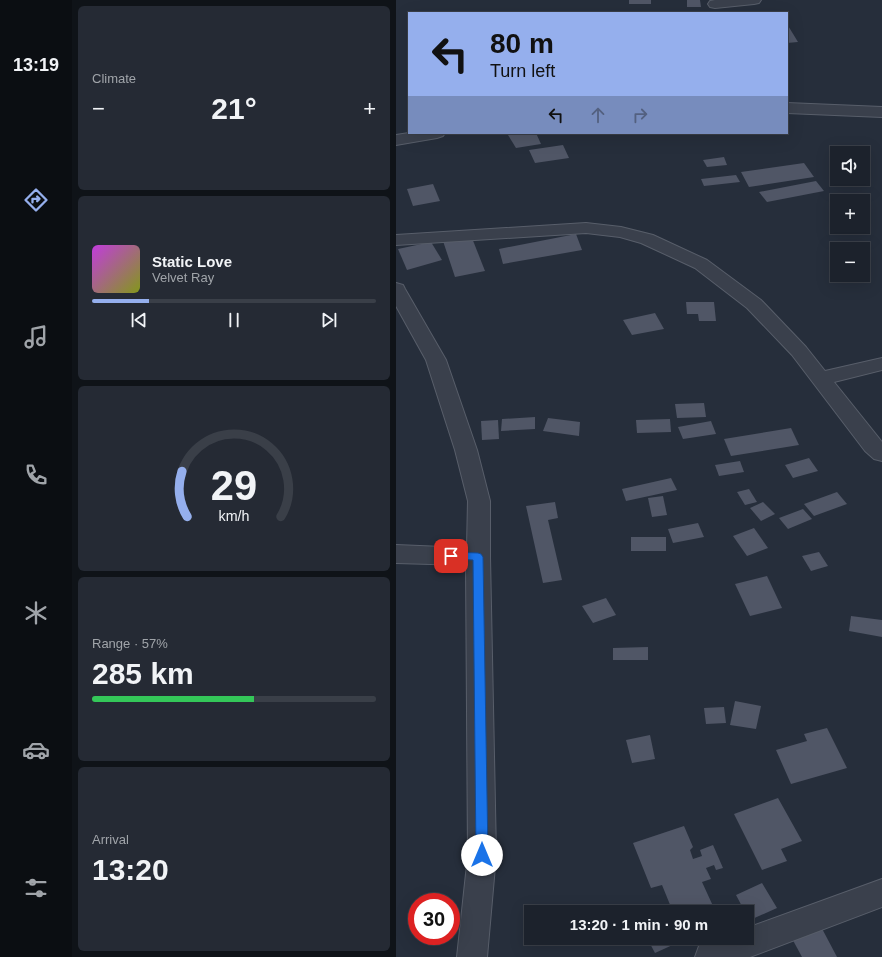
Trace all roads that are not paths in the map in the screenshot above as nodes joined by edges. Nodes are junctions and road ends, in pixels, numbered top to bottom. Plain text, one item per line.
1 (754, 0) edge
2 (716, 6) edge
3 (788, 108) edge
4 (882, 112) edge
5 (431, 134) edge
6 (396, 140) edge
7 (396, 240) edge
8 (396, 289) edge
9 (882, 364) edge
10 (820, 379) junction
11 (882, 454) edge
12 (396, 554) edge
13 (478, 557) junction
14 (882, 893) edge
15 (472, 957) edge
16 (710, 957) edge

1 - 2 street
3 - 4 street
5 - 6 street
7 - 10 street
8 - 13 street
9 - 10 street
10 - 11 street
12 - 13 street
13 - 15 street
14 - 16 street

